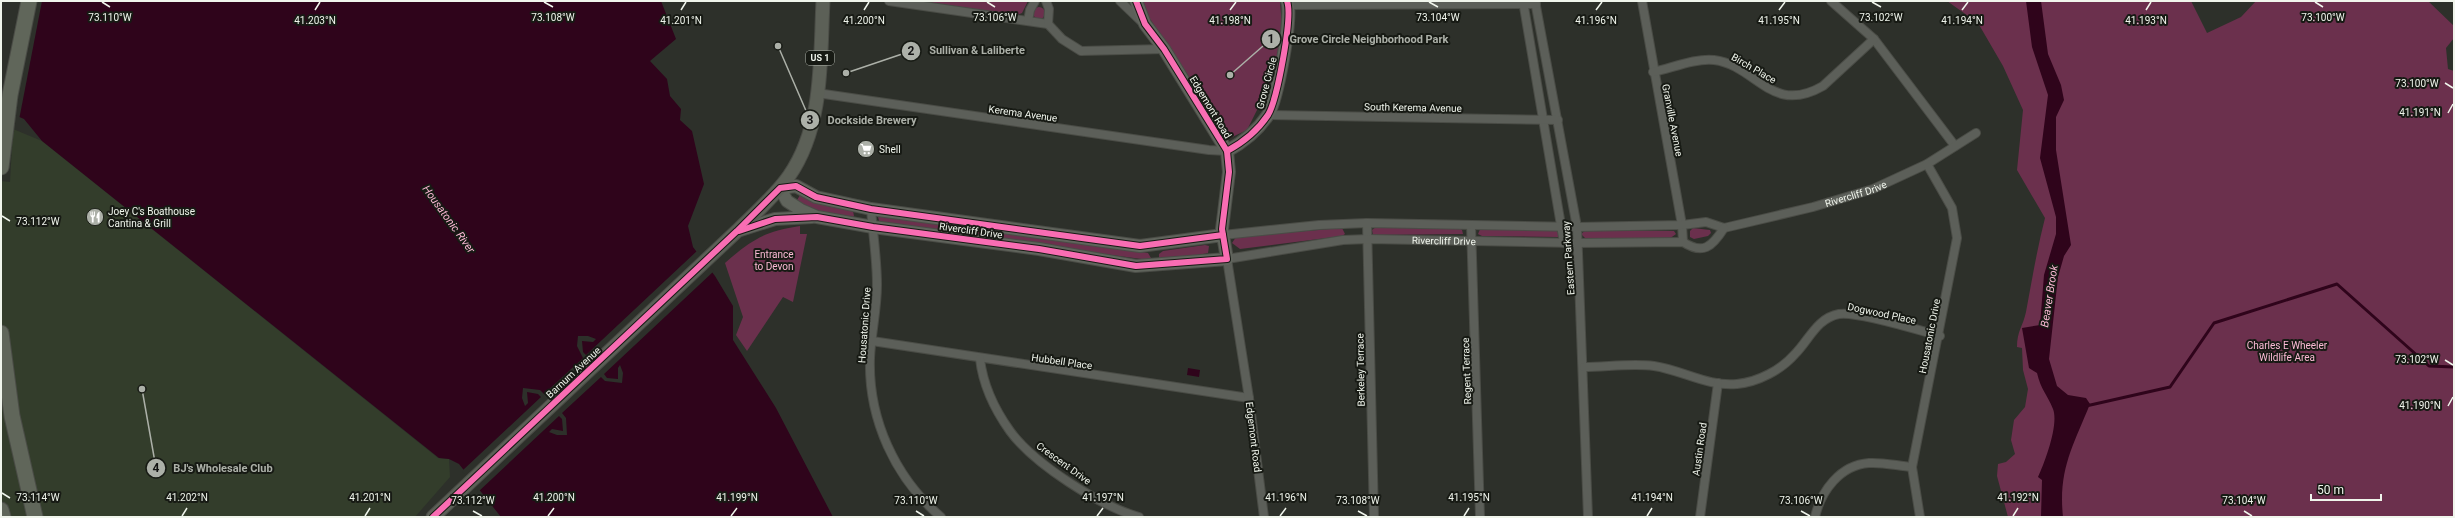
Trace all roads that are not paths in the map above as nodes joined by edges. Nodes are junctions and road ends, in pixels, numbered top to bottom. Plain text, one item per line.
1 (28, 1) edge
2 (823, 1) edge
3 (889, 1) edge
4 (1035, 1) edge
5 (1046, 1) edge
6 (1120, 1) edge
7 (1136, 1) edge
8 (1642, 1) edge
9 (1831, 1) edge
10 (1536, 2) edge
11 (1288, 3) edge
12 (1523, 3) edge
13 (1028, 21) junction
14 (1048, 24) junction
15 (1144, 24) junction
16 (1874, 39) junction
17 (1164, 49) junction
18 (1654, 72) junction
19 (817, 93) junction
20 (1268, 115) junction
21 (1544, 120) junction
22 (1558, 120) junction
23 (1976, 133) dead end
24 (1955, 146) junction
25 (1226, 151) junction
26 (1927, 164) junction
27 (1, 167) edge
28 (780, 188) junction
29 (871, 209) junction
30 (817, 217) junction
31 (1367, 223) junction
32 (1472, 225) junction
33 (1682, 225) junction
34 (873, 227) junction
35 (1563, 227) junction
36 (1577, 227) junction
37 (1724, 228) junction
38 (737, 231) junction
39 (1224, 235) junction
40 (1368, 239) junction
41 (1472, 241) junction
42 (1683, 242) junction
43 (1564, 243) junction
44 (1578, 243) junction
45 (1155, 246) junction
46 (1227, 259) junction
47 (1154, 264) junction
48 (1, 333) edge
49 (1940, 336) junction
50 (872, 341) junction
51 (980, 359) junction
52 (1584, 367) junction
53 (1718, 383) junction
54 (1249, 398) junction
55 (1912, 467) junction
56 (1, 510) edge
57 (3, 517) edge
58 (35, 517) edge
59 (433, 517) edge
60 (941, 517) edge
61 (1139, 517) edge
62 (1264, 517) edge
63 (1374, 517) edge
64 (1480, 517) edge
65 (1588, 517) edge
66 (1700, 517) edge
67 (1815, 517) edge
68 (1920, 517) edge

1 - 27 highway
2 - 19 main road, US 1
3 - 13 street
4 - 13 street
5 - 14 street
6 - 15 street
7 - 15 street, Edgemont Road
8 - 18 street, Granville Avenue
9 - 16 street
10 - 12 street
10 - 22 street, Eastern Parkway
11 - 12 street
11 - 20 street, Grove Circle
12 - 21 street, Eastern Parkway
13 - 14 street
14 - 17 street
15 - 17 street, Edgemont Road
16 - 18 street, Birch Place
16 - 24 street
17 - 25 street, Edgemont Road
18 - 33 street, Granville Avenue
19 - 25 street, Kerema Avenue
19 - 28 main road, US 1
20 - 21 street, South Kerema Avenue
20 - 25 street, Grove Circle
21 - 22 street, South Kerema Avenue
21 - 35 street, Eastern Parkway
22 - 36 street, Eastern Parkway
23 - 24 street, Rivercliff Drive
24 - 26 street, Rivercliff Drive
25 - 39 street, Edgemont Road
26 - 37 street, Rivercliff Drive
26 - 49 street, Housatonic Drive
28 - 29 street, Rivercliff Drive
28 - 30 street, Rivercliff Drive
28 - 38 main road, US 1
29 - 34 street, Housatonic Drive
29 - 45 street, Rivercliff Drive
30 - 34 street, Rivercliff Drive
30 - 38 street, Rivercliff Drive
31 - 32 street, Rivercliff Drive
31 - 39 street, Rivercliff Drive
31 - 40 street, Berkeley Terrace
32 - 35 street, Rivercliff Drive
32 - 41 street, Regent Terrace
33 - 36 street, Rivercliff Drive
33 - 37 street, Rivercliff Drive
33 - 42 street, Granville Avenue
34 - 47 street, Rivercliff Drive
34 - 50 street, Housatonic Drive
35 - 36 street, Rivercliff Drive
35 - 43 street, Eastern Parkway
36 - 44 street, Eastern Parkway
37 - 42 street, Rivercliff Drive
38 - 59 main road, Barnum Avenue / US 1
39 - 45 street, Rivercliff Drive
39 - 46 street, Edgemont Road
40 - 41 street, Rivercliff Drive
40 - 46 street, Rivercliff Drive
40 - 63 street, Berkeley Terrace
41 - 43 street, Rivercliff Drive
41 - 64 street, Regent Terrace
42 - 44 street, Rivercliff Drive
43 - 44 street, Rivercliff Drive
44 - 52 street, Eastern Parkway
45 - 47 street
46 - 47 street, Rivercliff Drive
46 - 54 street, Edgemont Road
48 - 58 highway
49 - 53 street, Dogwood Place
49 - 55 street, Housatonic Drive
50 - 51 street, Hubbell Place
50 - 60 street, Housatonic Drive
51 - 54 street, Hubbell Place
51 - 61 street, Crescent Drive
52 - 53 street, Dogwood Place
52 - 65 street, Eastern Parkway
53 - 66 street, Austin Road
54 - 62 street, Edgemont Road
55 - 67 street
55 - 68 street, Housatonic Drive
56 - 57 highway

